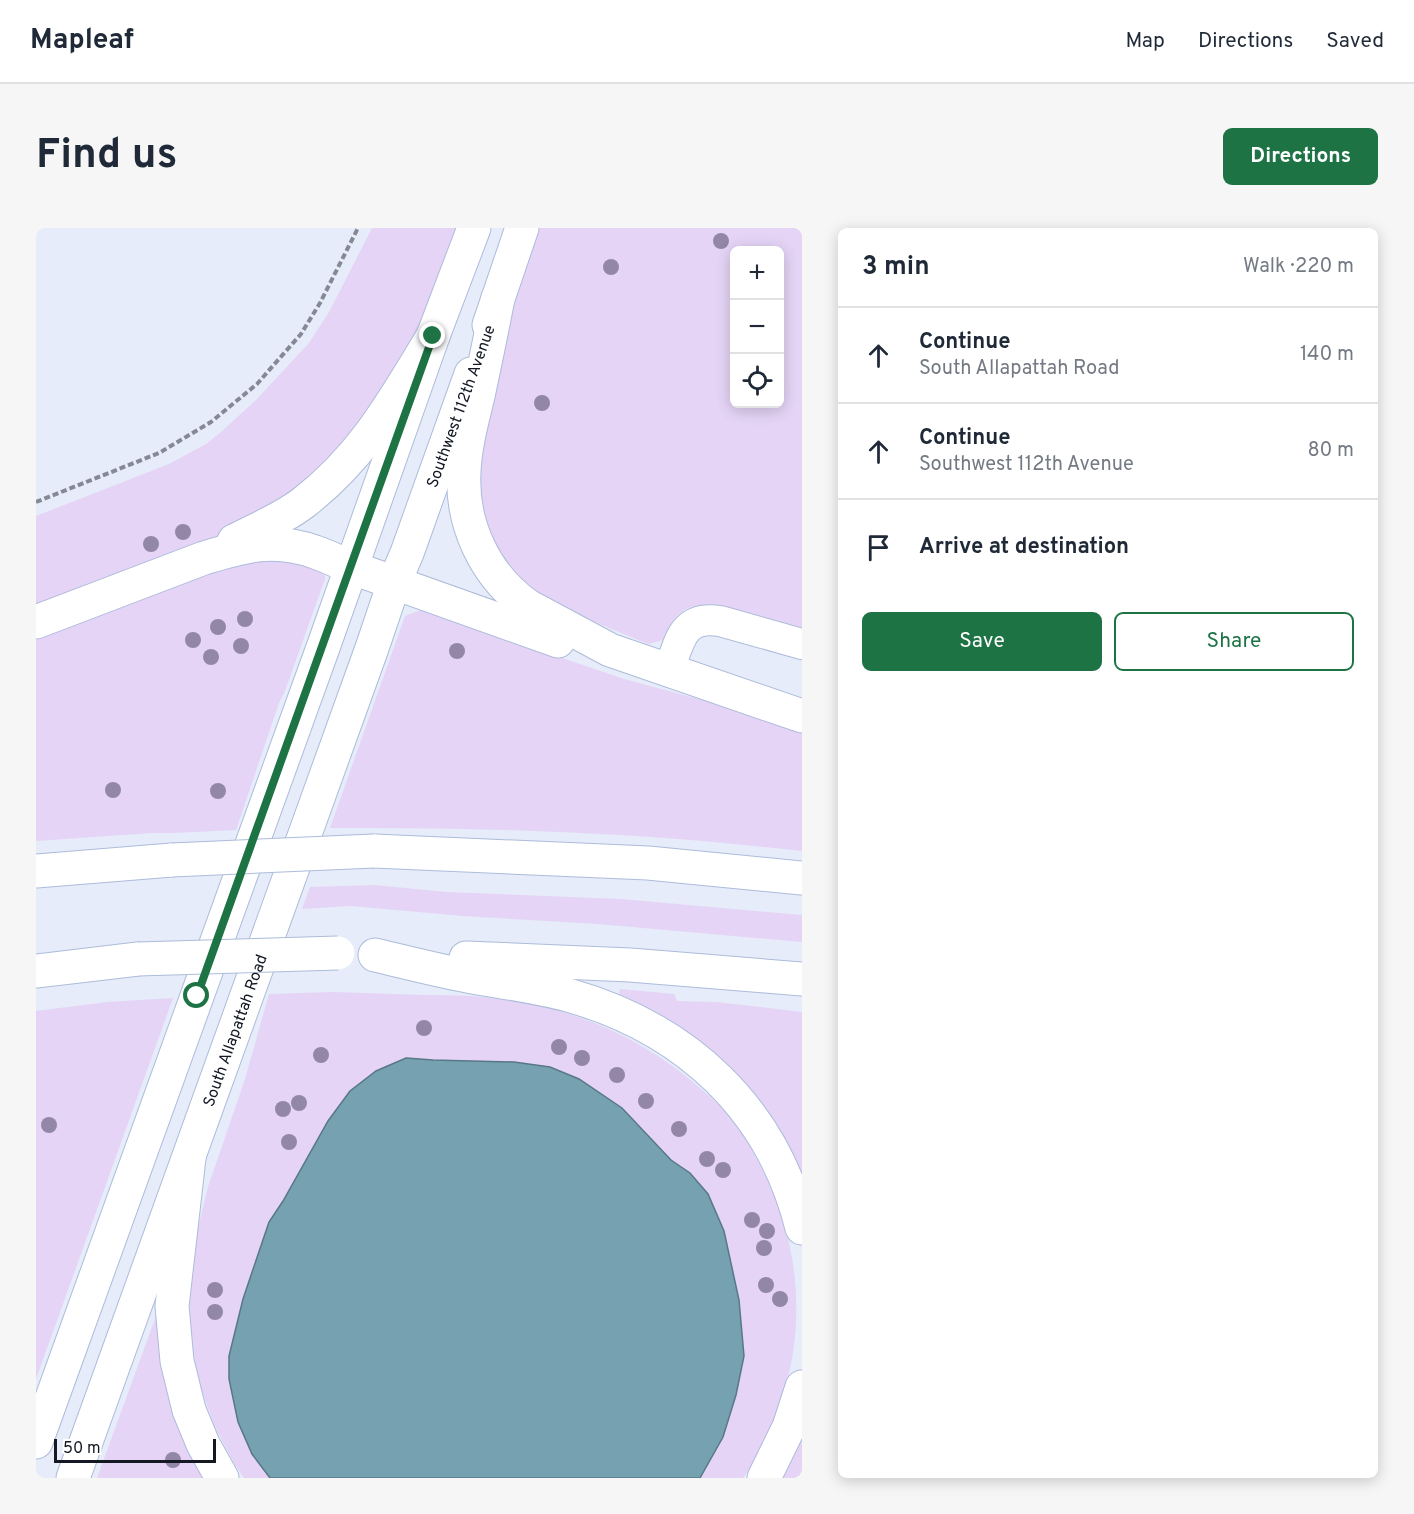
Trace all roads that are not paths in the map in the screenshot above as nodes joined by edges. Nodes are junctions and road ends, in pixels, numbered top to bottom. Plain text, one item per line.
1 (474, 228) edge
2 (522, 228) edge
3 (498, 298) junction
4 (433, 336) junction
5 (204, 558) junction
6 (350, 567) junction
7 (394, 583) junction
8 (36, 622) edge
9 (802, 644) edge
10 (610, 650) junction
11 (669, 670) junction
12 (802, 716) edge
13 (36, 871) edge
14 (802, 878) edge
15 (375, 955) junction
16 (36, 970) edge
17 (802, 979) edge
18 (189, 1158) junction
19 (802, 1228) edge
20 (802, 1387) edge
21 (36, 1442) edge
22 (74, 1478) edge
23 (222, 1478) edge
24 (764, 1478) edge

1 - 4 main road
2 - 3 main road, Southwest 112th Avenue
3 - 7 main road, Southwest 112th Avenue
3 - 10 main road
4 - 5 main road
4 - 6 main road
5 - 6 main road
5 - 8 main road
6 - 7 main road
6 - 21 main road
7 - 10 main road
7 - 18 main road, South Allapattah Road
9 - 11 lane
10 - 11 main road
11 - 12 main road
13 - 14 main road, bridge
15 - 16 main road, bridge
15 - 17 main road
15 - 19 main road
18 - 22 main road, South Allapattah Road
18 - 23 main road
20 - 24 main road

